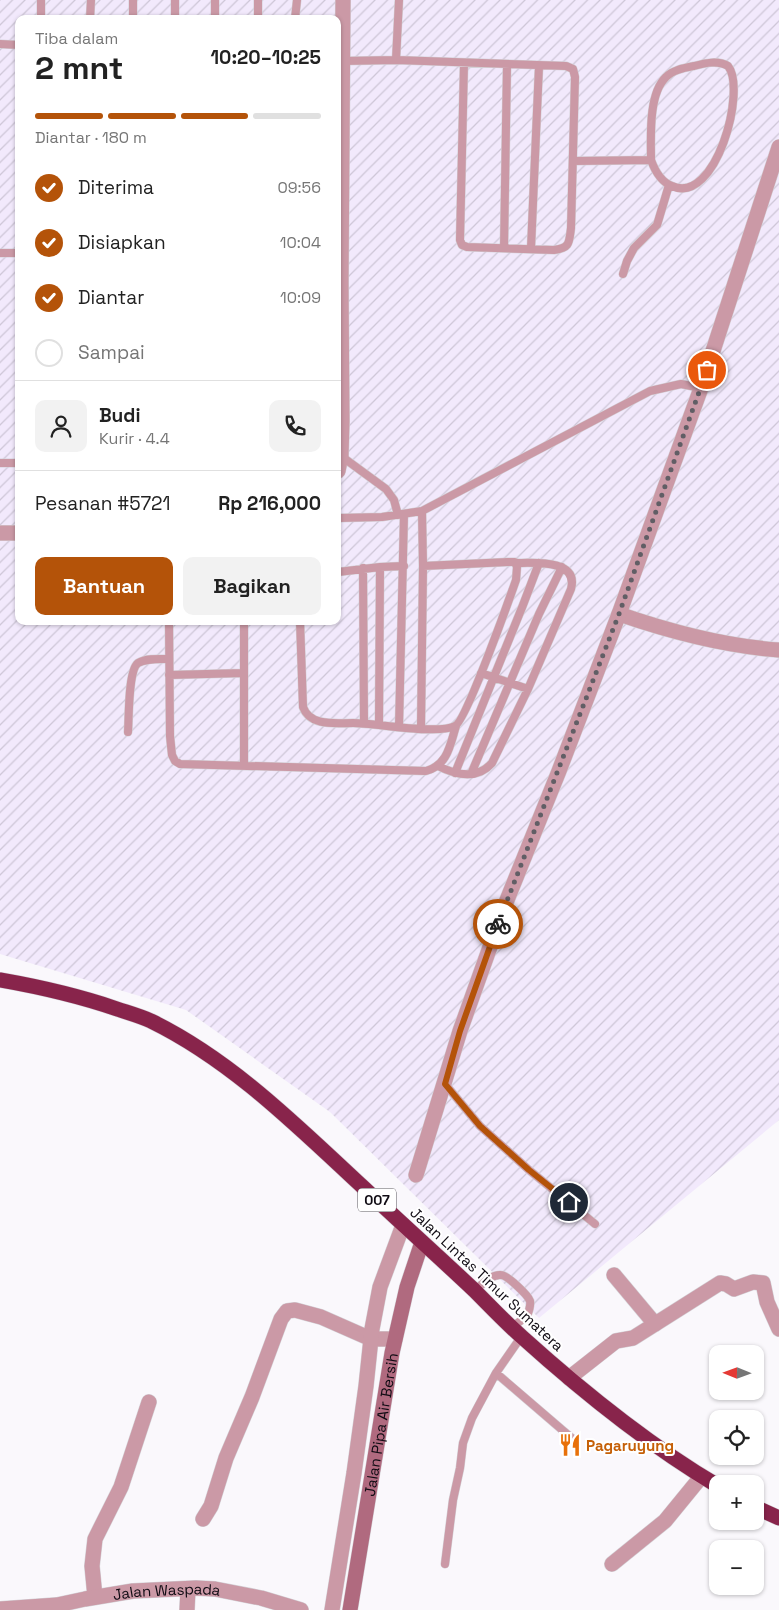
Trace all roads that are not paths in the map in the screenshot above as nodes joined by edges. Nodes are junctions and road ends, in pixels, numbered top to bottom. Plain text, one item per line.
1 (41, 0) edge
2 (91, 0) edge
3 (133, 0) edge
4 (175, 0) edge
5 (215, 0) edge
6 (258, 0) edge
7 (297, 0) edge
8 (343, 0) edge
9 (398, 0) edge
10 (41, 15) edge
11 (90, 15) edge
12 (133, 15) edge
13 (175, 15) edge
14 (215, 15) edge
15 (258, 15) edge
16 (295, 15) edge
17 (0, 44) edge
18 (15, 45) edge
19 (342, 60) junction
20 (396, 60) junction
21 (464, 63) junction
22 (506, 65) junction
23 (538, 66) junction
24 (341, 135) edge
25 (779, 147) edge
26 (573, 160) junction
27 (651, 160) junction
28 (670, 185) junction
29 (504, 248) junction
30 (531, 248) junction
31 (0, 253) edge
32 (15, 254) edge
33 (623, 274) dead end
34 (341, 283) edge
35 (701, 388) junction
36 (341, 438) edge
37 (341, 457) edge
38 (0, 463) edge
39 (15, 463) edge
40 (422, 511) junction
41 (401, 515) junction
42 (341, 518) edge
43 (0, 533) edge
44 (15, 533) edge
45 (516, 563) junction
46 (539, 563) junction
47 (404, 566) junction
48 (423, 566) junction
49 (380, 567) junction
50 (562, 567) junction
51 (363, 568) junction
52 (341, 572) edge
53 (619, 614) junction
54 (169, 625) edge
55 (244, 625) edge
56 (300, 625) edge
57 (779, 650) edge
58 (169, 659) junction
59 (481, 673) junction
60 (244, 674) junction
61 (169, 675) junction
62 (494, 677) junction
63 (510, 683) junction
64 (528, 689) junction
65 (364, 723) junction
66 (379, 724) junction
67 (456, 726) junction
68 (399, 727) junction
69 (421, 728) junction
70 (128, 732) dead end
71 (244, 766) junction
72 (438, 766) junction
73 (455, 773) junction
74 (471, 774) junction
75 (0, 980) edge
76 (445, 1084) junction
77 (416, 1175) dead end
78 (595, 1224) dead end
79 (403, 1225) junction
80 (422, 1242) junction
81 (614, 1276) dead end
82 (474, 1291) junction
83 (655, 1324) junction
84 (779, 1329) edge
85 (516, 1332) junction
86 (371, 1339) junction
87 (395, 1339) junction
88 (496, 1373) junction
89 (569, 1378) junction
90 (149, 1402) dead end
91 (574, 1440) dead end
92 (701, 1476) junction
93 (709, 1481) edge
94 (764, 1511) edge
95 (779, 1518) edge
96 (203, 1519) dead end
97 (445, 1564) dead end
98 (612, 1564) dead end
99 (188, 1589) junction
100 (94, 1597) junction
101 (52, 1608) edge
102 (0, 1610) edge
103 (187, 1610) edge
104 (301, 1610) edge
105 (332, 1610) edge
106 (350, 1610) edge

1 - 10 lane
2 - 11 lane
3 - 12 lane
4 - 13 lane
5 - 14 lane
6 - 15 lane
7 - 16 lane
8 - 19 street
9 - 20 lane
17 - 18 lane
19 - 20 lane
19 - 24 street
20 - 21 lane
21 - 22 lane
21 - 29 lane
22 - 23 lane
22 - 29 lane
23 - 26 lane
23 - 30 lane
25 - 35 street
26 - 27 lane
26 - 30 lane
27 - 28 lane
27 - 28 lane
28 - 33 lane
29 - 30 lane
31 - 32 lane
34 - 36 street
35 - 40 lane
35 - 53 street
37 - 41 lane
38 - 39 lane
40 - 41 lane
40 - 48 lane
41 - 42 lane
41 - 47 lane
43 - 44 street
45 - 46 lane
45 - 48 lane
45 - 59 lane
46 - 50 lane
46 - 62 lane
47 - 49 lane
47 - 68 lane
48 - 69 lane
49 - 51 lane
49 - 66 lane
50 - 63 lane
50 - 64 lane
51 - 52 lane
51 - 65 lane
53 - 57 street
53 - 76 street
54 - 58 lane
55 - 60 lane
56 - 65 lane
58 - 61 lane
58 - 70 lane
59 - 62 lane
59 - 67 lane
60 - 61 lane
60 - 71 lane
61 - 71 lane
62 - 63 lane
62 - 73 lane
63 - 64 lane
63 - 74 lane
64 - 74 lane
65 - 66 lane
66 - 68 lane
67 - 69 lane
67 - 72 lane
68 - 69 lane
71 - 72 lane
72 - 73 lane
73 - 74 lane
75 - 79 highway, Jalan Lintas Timur Sumatera / 007
76 - 77 street
76 - 78 lane
79 - 80 highway, Jalan Lintas Timur Sumatera / 007
79 - 86 street
80 - 82 highway, Jalan Lintas Timur Sumatera / 007
80 - 87 street, Jalan Pipa Air Bersih
81 - 83 street
82 - 85 highway, Jalan Lintas Timur Sumatera / 007
82 - 85 lane
83 - 84 street
83 - 89 street
85 - 88 lane
85 - 89 highway, Jalan Lintas Timur Sumatera / 007
86 - 87 street
86 - 96 street
86 - 105 street
87 - 106 street, Jalan Pipa Air Bersih
88 - 91 lane
88 - 97 lane
89 - 92 highway, Jalan Lintas Timur Sumatera / 007
90 - 100 street
92 - 93 highway, Jalan Lintas Timur Sumatera / 007
92 - 98 street
94 - 95 highway
99 - 100 street, Jalan Waspada
99 - 103 street
99 - 104 street, Jalan Waspada
100 - 101 street, Jalan Waspada
101 - 102 street, Jalan Waspada

